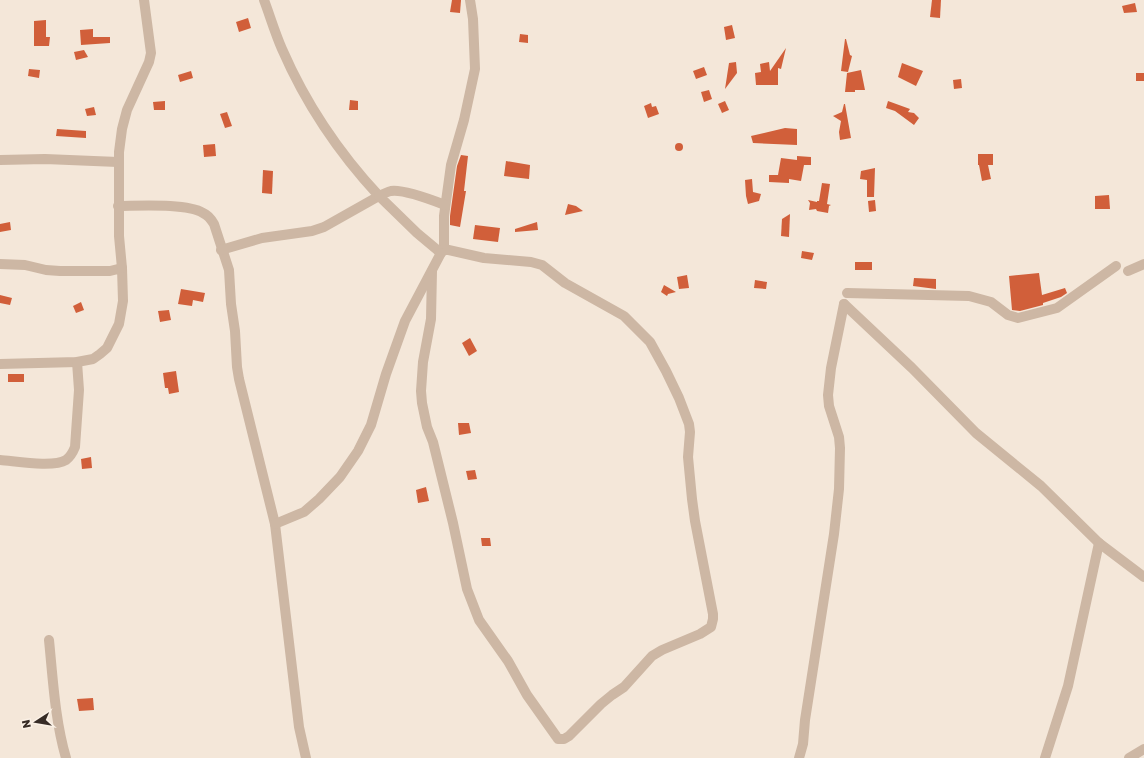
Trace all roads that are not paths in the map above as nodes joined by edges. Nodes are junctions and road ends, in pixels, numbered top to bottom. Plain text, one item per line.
1 (144, 0) edge
2 (264, 0) edge
3 (470, 0) edge
4 (0, 160) edge
5 (118, 162) junction
6 (379, 196) junction
7 (445, 205) junction
8 (118, 206) junction
9 (221, 250) junction
10 (443, 251) junction
11 (0, 264) edge
12 (1144, 264) edge
13 (1116, 266) dead end
14 (122, 268) junction
15 (432, 271) junction
16 (1128, 271) dead end
17 (847, 293) dead end
18 (77, 362) junction
19 (0, 364) edge
20 (0, 460) edge
21 (275, 524) junction
22 (1099, 543) junction
23 (1144, 578) edge
24 (49, 640) dead end
25 (1144, 749) edge
26 (1047, 757) edge
27 (66, 758) edge
28 (306, 758) edge
29 (799, 758) edge
30 (1129, 758) edge

1 - 5 street
2 - 6 street
3 - 7 street
4 - 5 street
5 - 8 street
6 - 7 street
6 - 9 street
6 - 10 street
7 - 10 street
8 - 9 street
8 - 14 street
9 - 21 street
10 - 15 street
10 - 15 street
11 - 14 street
12 - 16 street
13 - 17 street
14 - 18 street
15 - 21 street
18 - 19 street
18 - 20 street
21 - 28 street
22 - 23 street
22 - 26 street
22 - 29 street
24 - 27 street
25 - 30 street

